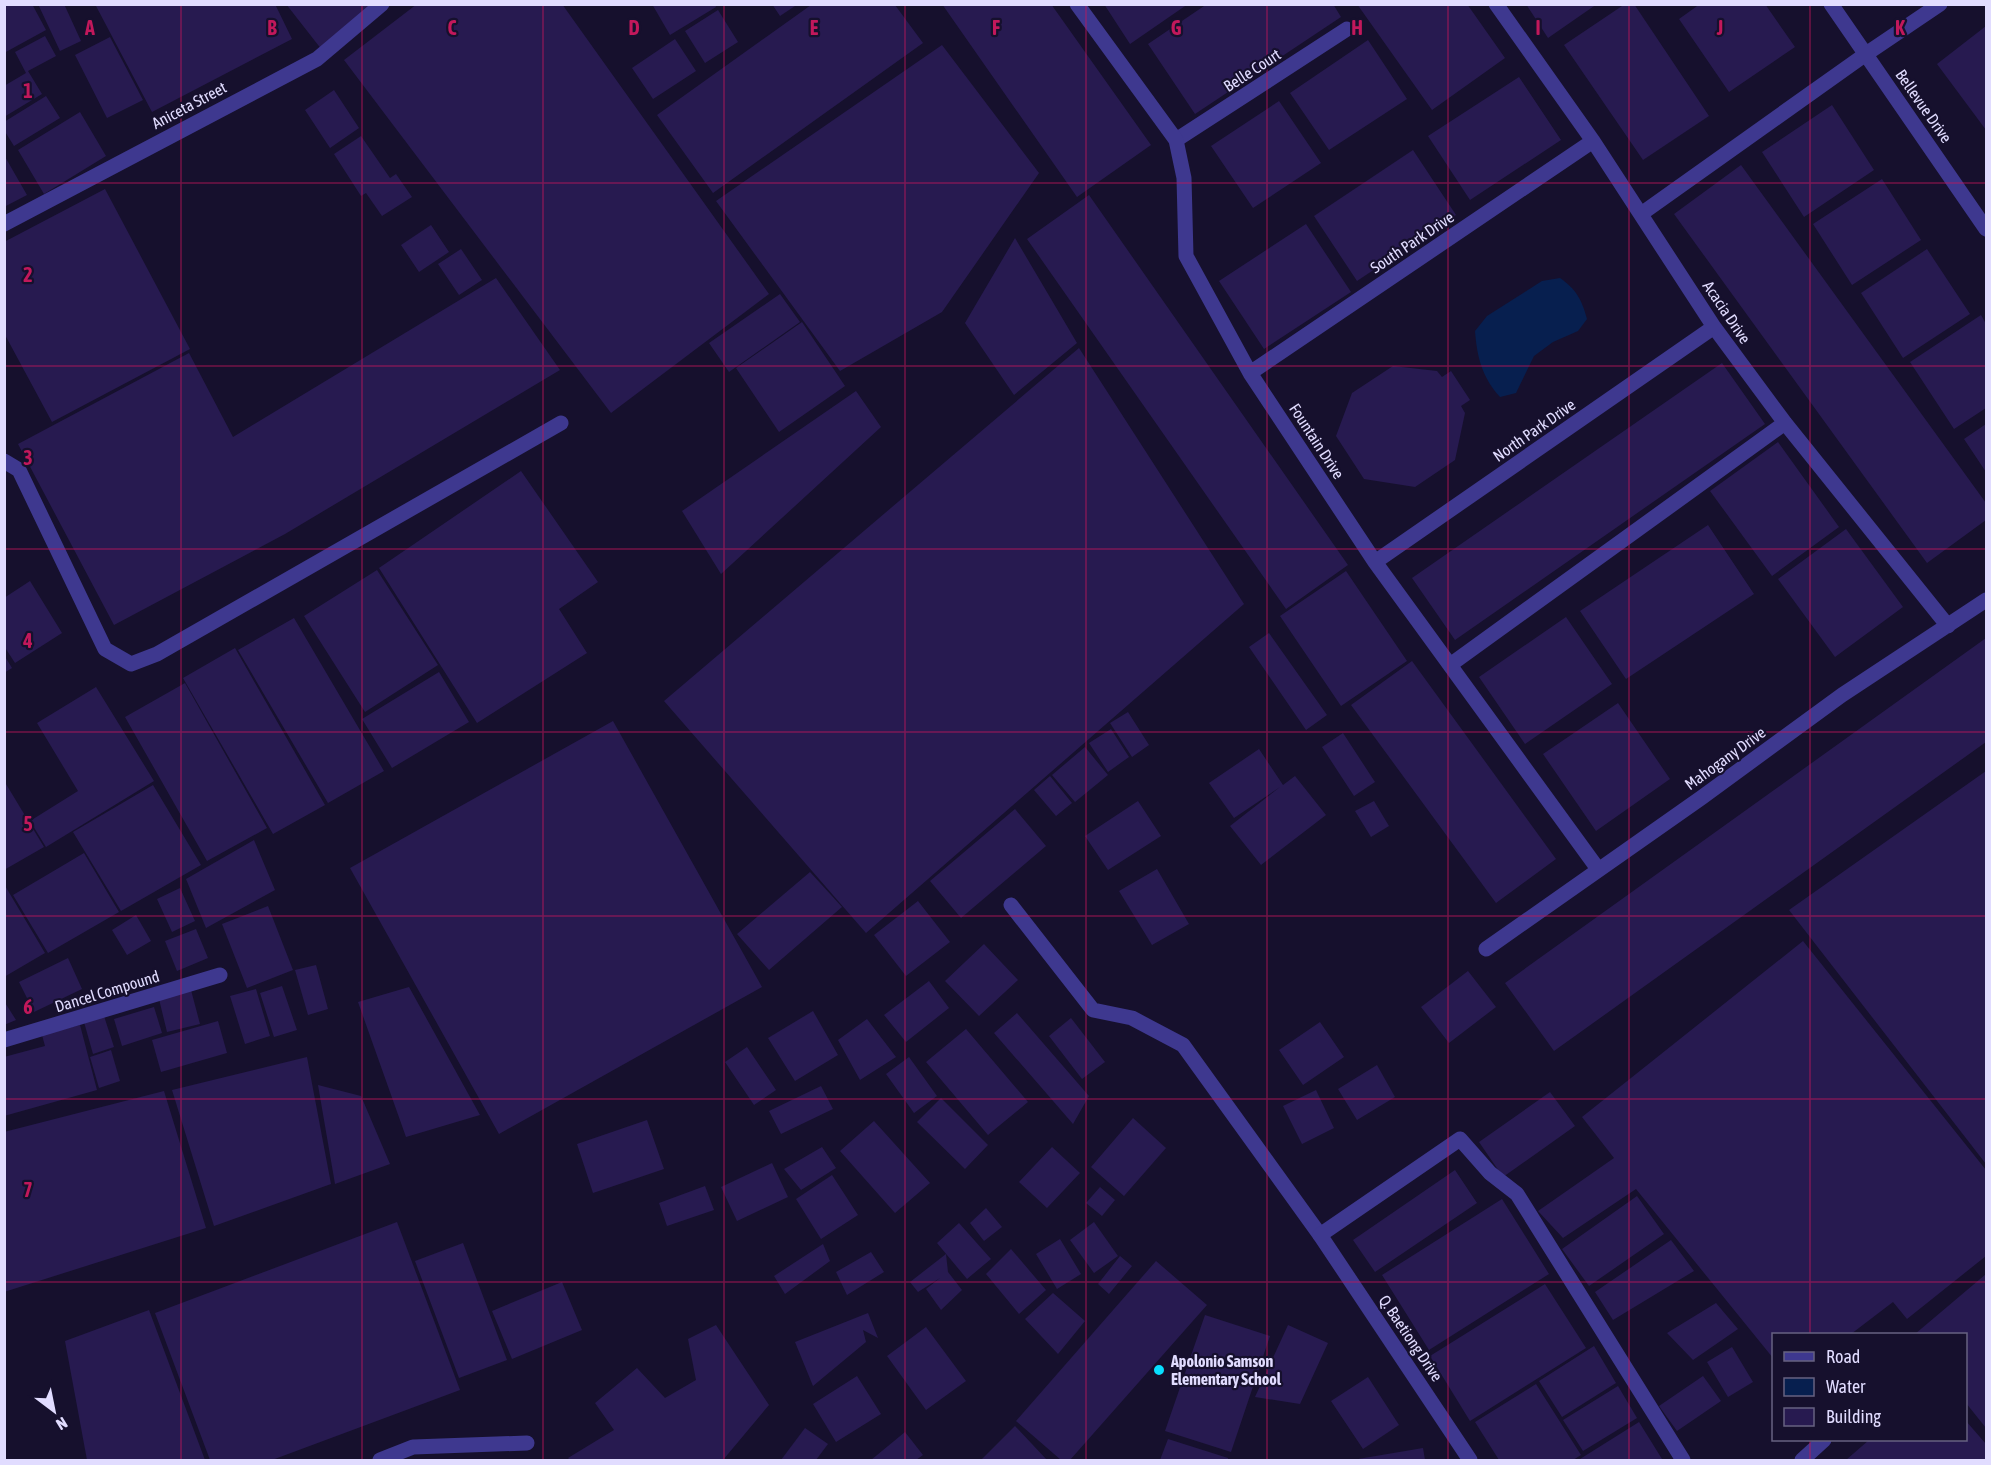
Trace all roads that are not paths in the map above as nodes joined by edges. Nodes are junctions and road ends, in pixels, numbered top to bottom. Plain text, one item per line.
1 (382, 4) edge
2 (1077, 4) edge
3 (1496, 4) edge
4 (1831, 4) edge
5 (1940, 4) edge
6 (1347, 29) dead end
7 (1866, 54) junction
8 (1176, 140) junction
9 (1593, 141) junction
10 (1641, 214) junction
11 (4, 224) edge
12 (1986, 229) edge
13 (1714, 327) junction
14 (1250, 373) junction
15 (561, 423) dead end
16 (1785, 423) junction
17 (4, 461) edge
18 (1375, 562) junction
19 (1986, 600) edge
20 (1948, 626) junction
21 (1450, 665) junction
22 (1598, 869) junction
23 (1011, 905) dead end
24 (1486, 949) dead end
25 (220, 975) dead end
26 (4, 1040) edge
27 (1320, 1235) junction
28 (1823, 1441) edge
29 (527, 1443) dead end
30 (380, 1461) edge
31 (1470, 1461) edge
32 (1683, 1461) edge
33 (1802, 1461) edge

1 - 11 street, Aniceta Street
2 - 8 street, Fountain Drive
3 - 9 street, Acacia Drive
4 - 7 street, Bellevue Drive
5 - 7 street
6 - 8 street, Belle Court
7 - 10 street
7 - 12 street, Bellevue Drive
8 - 14 street, Fountain Drive
9 - 10 street, Acacia Drive
9 - 14 street, South Park Drive
10 - 13 street, Acacia Drive
13 - 16 street, Acacia Drive
13 - 18 street, North Park Drive
14 - 18 street, Fountain Drive
15 - 17 street
16 - 20 street, Acacia Drive
16 - 21 street
18 - 21 street, Fountain Drive
19 - 20 street, Mahogany Drive
20 - 22 street, Mahogany Drive
21 - 22 street, Fountain Drive
22 - 24 street, Mahogany Drive
23 - 27 street, Q. Baetiong Drive
25 - 26 street, Dancel Compound
27 - 31 street, Q. Baetiong Drive
27 - 32 street
28 - 33 street
29 - 30 street

